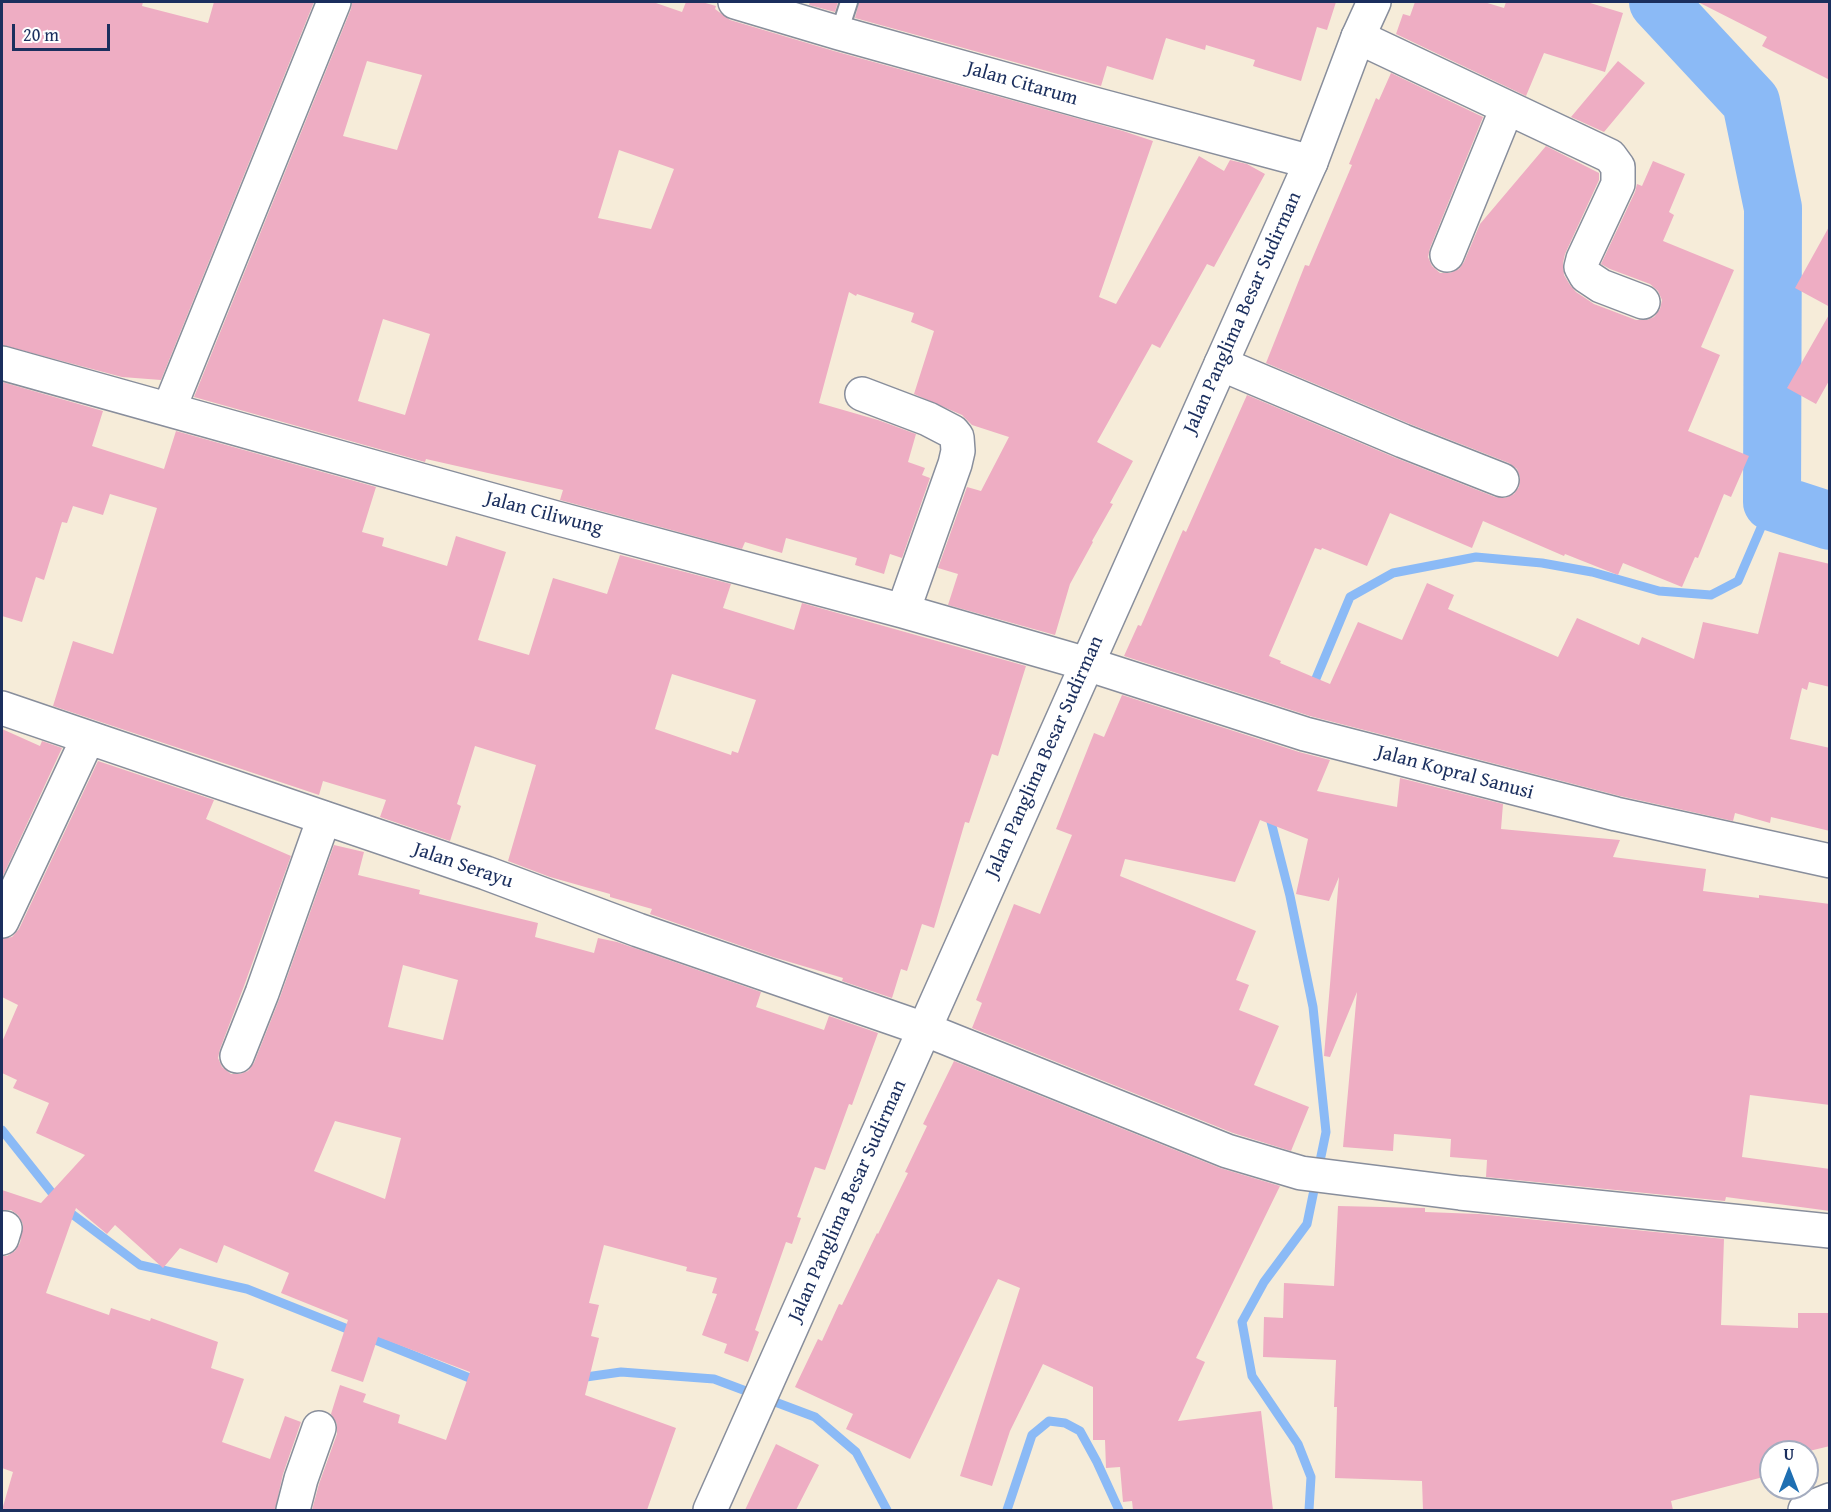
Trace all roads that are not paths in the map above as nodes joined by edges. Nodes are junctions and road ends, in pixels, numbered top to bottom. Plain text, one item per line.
1 (334, 2) edge
2 (735, 2) edge
3 (849, 2) edge
4 (1374, 2) edge
5 (839, 33) junction
6 (1358, 37) junction
7 (1507, 108) junction
8 (1311, 162) junction
9 (1447, 255) dead end
10 (1643, 302) dead end
11 (2, 363) edge
12 (1221, 364) junction
13 (862, 394) dead end
14 (169, 409) junction
15 (1502, 480) dead end
16 (903, 611) junction
17 (1087, 664) junction
18 (2, 708) edge
19 (88, 738) junction
20 (324, 818) junction
21 (1830, 861) edge
22 (2, 921) edge
23 (924, 1029) junction
24 (237, 1056) dead end
25 (1830, 1232) edge
26 (319, 1428) dead end
27 (1830, 1500) edge
28 (293, 1510) edge
29 (710, 1510) edge
30 (1805, 1510) edge

1 - 14 street
2 - 5 street, Jalan Citarum
3 - 5 lane
4 - 6 street, Jalan Panglima Besar Sudirman
5 - 8 street, Jalan Citarum
6 - 7 street
6 - 8 street, Jalan Panglima Besar Sudirman
7 - 9 street
7 - 10 street
8 - 12 street, Jalan Panglima Besar Sudirman
11 - 14 street, Jalan Ciliwung
12 - 15 street
12 - 17 street, Jalan Panglima Besar Sudirman
13 - 16 street
14 - 16 street, Jalan Ciliwung
16 - 17 street, Jalan Ciliwung
17 - 21 street, Jalan Kopral Sanusi
17 - 23 street, Jalan Panglima Besar Sudirman
18 - 19 street, Jalan Serayu
19 - 20 street, Jalan Serayu
19 - 22 street
20 - 23 street, Jalan Serayu
20 - 24 street
23 - 25 street, Jalan Serayu
23 - 29 street, Jalan Panglima Besar Sudirman
26 - 28 street
27 - 30 street

